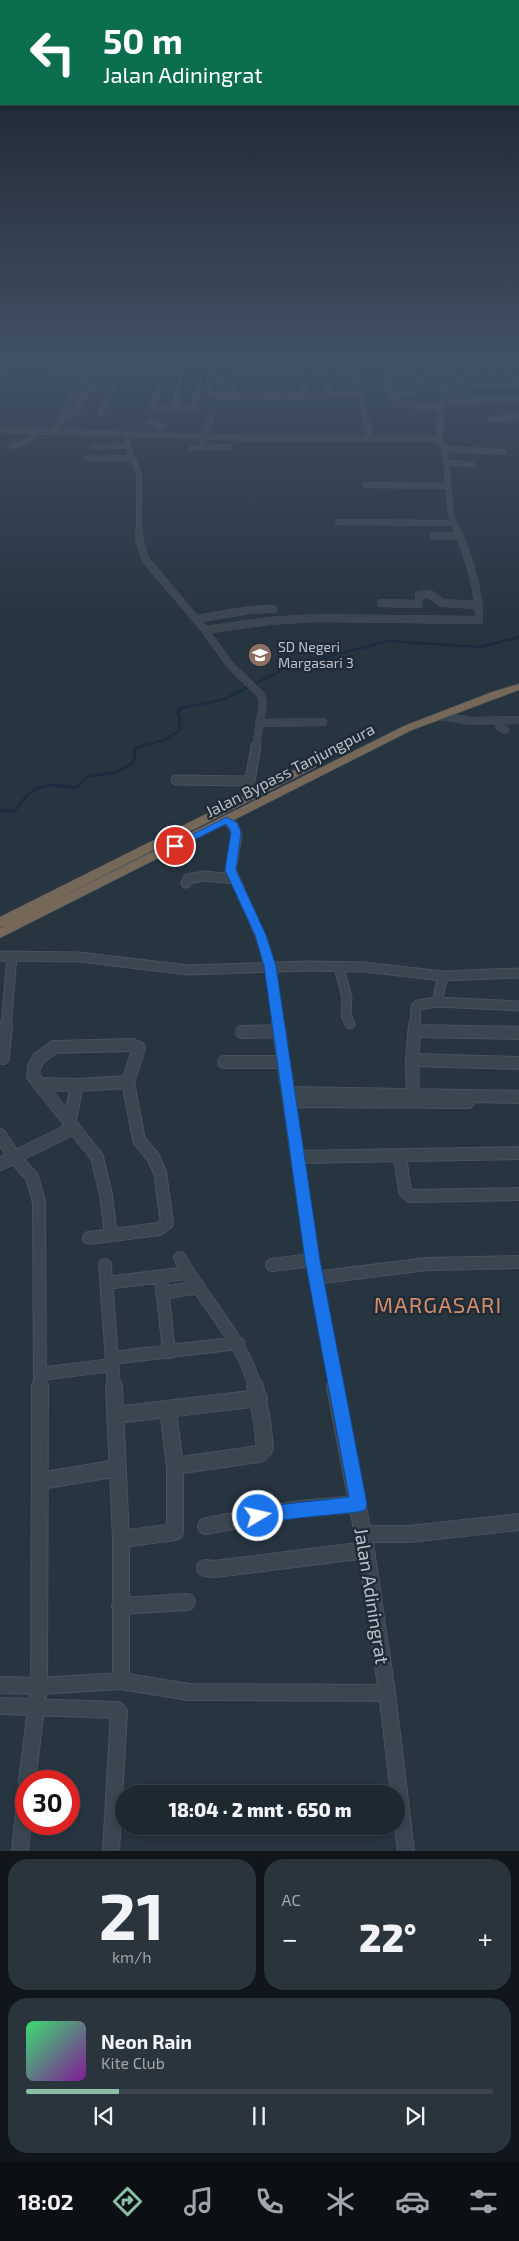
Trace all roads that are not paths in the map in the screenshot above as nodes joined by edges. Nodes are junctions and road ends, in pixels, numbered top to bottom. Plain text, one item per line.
1 (129, 449) edge
2 (445, 449) edge
3 (452, 449) edge
4 (504, 452) dead end
5 (87, 458) dead end
6 (132, 458) junction
7 (446, 463) junction
8 (471, 464) dead end
9 (366, 485) dead end
10 (447, 486) junction
11 (338, 522) dead end
12 (454, 523) junction
13 (434, 536) dead end
14 (460, 536) junction
15 (381, 603) dead end
16 (479, 605) junction
17 (273, 609) dead end
18 (196, 619) junction
19 (205, 630) junction
20 (519, 680) edge
21 (519, 688) edge
22 (440, 716) junction
23 (500, 720) junction
24 (519, 720) edge
25 (323, 722) dead end
26 (260, 724) junction
27 (506, 730) dead end
28 (176, 780) dead end
29 (250, 781) junction
30 (253, 795) junction
31 (227, 820) junction
32 (234, 879) junction
33 (186, 883) dead end
34 (0, 923) edge
35 (0, 934) edge
36 (0, 956) edge
37 (12, 956) junction
38 (270, 966) junction
39 (339, 966) junction
40 (519, 973) edge
41 (442, 977) junction
42 (519, 980) edge
43 (437, 1002) junction
44 (519, 1006) edge
45 (350, 1024) dead end
46 (280, 1031) junction
47 (242, 1032) dead end
48 (416, 1032) junction
49 (519, 1033) edge
50 (4, 1058) dead end
51 (412, 1060) junction
52 (224, 1062) dead end
53 (284, 1062) junction
54 (519, 1063) edge
55 (128, 1082) junction
56 (39, 1084) junction
57 (77, 1085) junction
58 (289, 1097) junction
59 (519, 1097) edge
60 (413, 1098) junction
61 (519, 1103) edge
62 (72, 1126) junction
63 (0, 1135) edge
64 (7, 1152) edge
65 (519, 1153) edge
66 (400, 1156) junction
67 (297, 1157) junction
68 (0, 1164) edge
69 (519, 1194) edge
70 (111, 1235) junction
71 (88, 1238) dead end
72 (180, 1258) dead end
73 (312, 1260) junction
74 (519, 1262) edge
75 (272, 1265) dead end
76 (105, 1266) dead end
77 (188, 1273) junction
78 (162, 1277) junction
79 (315, 1278) junction
80 (106, 1283) junction
81 (199, 1287) junction
82 (162, 1293) junction
83 (238, 1343) junction
84 (169, 1352) junction
85 (112, 1362) junction
86 (40, 1374) junction
87 (259, 1398) junction
88 (168, 1410) junction
89 (116, 1414) junction
90 (175, 1466) junction
91 (118, 1468) junction
92 (40, 1480) junction
93 (358, 1504) junction
94 (519, 1522) edge
95 (206, 1526) dead end
96 (363, 1534) junction
97 (121, 1540) junction
98 (366, 1550) junction
99 (205, 1568) dead end
100 (187, 1602) dead end
101 (120, 1606) junction
102 (121, 1681) junction
103 (0, 1685) edge
104 (39, 1686) junction
105 (387, 1693) junction
106 (0, 1706) edge
107 (35, 1708) junction
108 (29, 1770) edge
109 (22, 1835) edge
110 (20, 1851) edge
111 (111, 1851) edge
112 (406, 1851) edge

1 - 6 street
2 - 7 street
3 - 4 street
5 - 6 street
6 - 18 street
7 - 8 street
7 - 10 street
9 - 10 street
10 - 12 street
11 - 12 street
12 - 14 street
13 - 14 street
14 - 16 street
15 - 16 street
16 - 19 street
17 - 18 street
18 - 19 street
19 - 26 street
20 - 30 highway, Jalan Bypass Tanjungpura
21 - 22 highway, Jalan Bypass Tanjungpura
22 - 23 street
22 - 31 highway, Jalan Bypass Tanjungpura
23 - 24 street
23 - 27 street
25 - 26 street
26 - 29 street
28 - 29 street
29 - 30 street
30 - 34 highway, Jalan Bypass Tanjungpura
31 - 32 street, Jalan Adiningrat
31 - 35 highway, Jalan Bypass Tanjungpura
32 - 33 street
32 - 38 street, Jalan Adiningrat
36 - 37 street
37 - 38 street
37 - 50 street
38 - 39 street
38 - 46 street, Jalan Adiningrat
39 - 41 street
39 - 45 street
40 - 41 street
41 - 42 street
41 - 43 street
43 - 44 street
43 - 48 street
46 - 47 street
46 - 53 street, Jalan Adiningrat
48 - 49 street
48 - 51 street
51 - 54 street
51 - 60 street
52 - 53 street
53 - 58 street, Jalan Adiningrat
55 - 56 street
55 - 57 street
55 - 70 street
56 - 57 street
56 - 62 street
57 - 62 street
58 - 60 street
58 - 67 street, Jalan Adiningrat
59 - 60 street
60 - 61 street
62 - 64 street
62 - 70 street
63 - 64 street
64 - 68 street
64 - 86 street
65 - 66 street
66 - 67 street
66 - 69 street
67 - 73 street, Jalan Adiningrat
70 - 71 street
72 - 77 street
73 - 75 street
73 - 79 street, Jalan Adiningrat
74 - 79 street
76 - 80 street
77 - 78 street
77 - 81 street
78 - 80 street
78 - 82 street
79 - 93 street, Jalan Adiningrat
80 - 85 street
81 - 82 street
81 - 83 street
82 - 84 street
83 - 84 street
83 - 87 street
84 - 85 street
85 - 86 street
85 - 89 street
86 - 92 street
87 - 88 street
87 - 90 street
88 - 89 street
88 - 90 street
89 - 91 street
90 - 97 street
91 - 92 street
91 - 97 street
92 - 104 street
93 - 95 street
93 - 96 street, Jalan Adiningrat
94 - 96 street
96 - 98 street, Jalan Adiningrat
97 - 101 street
98 - 99 street
98 - 105 street, Jalan Adiningrat
100 - 101 street
101 - 102 street
102 - 104 street
102 - 105 street
103 - 104 street
104 - 107 street
105 - 112 street, Jalan Adiningrat
106 - 107 street
107 - 108 street
107 - 111 street
109 - 110 street

